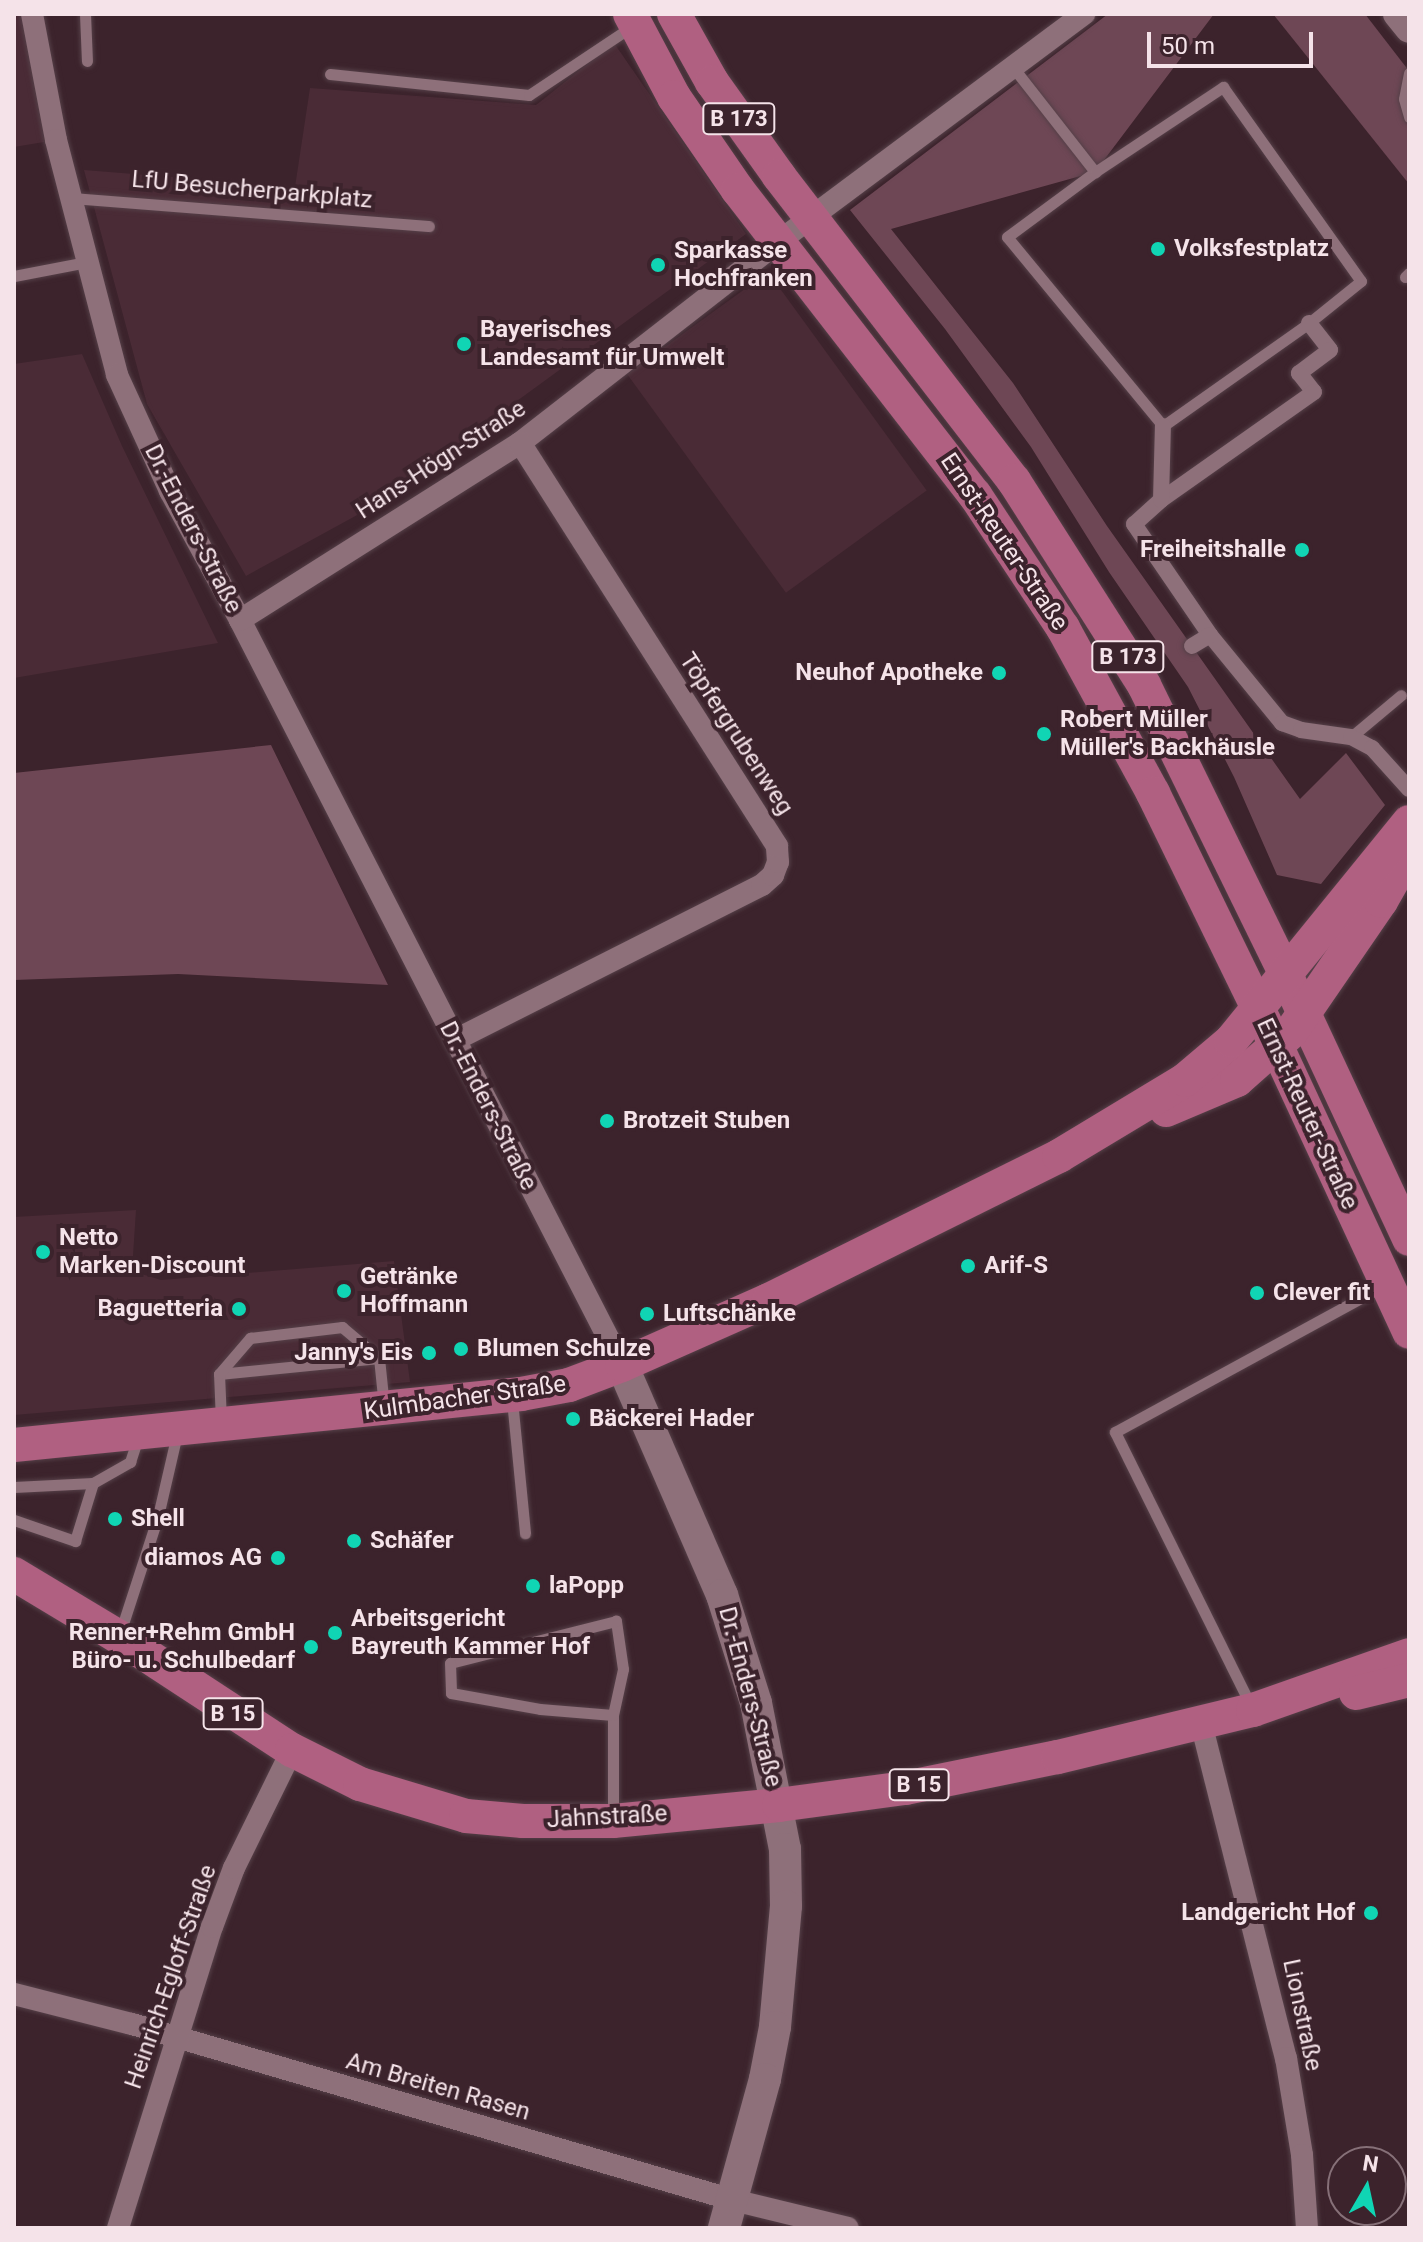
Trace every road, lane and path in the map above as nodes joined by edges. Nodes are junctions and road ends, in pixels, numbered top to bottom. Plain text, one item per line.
1 (32, 14) edge
2 (85, 14) edge
3 (674, 14) edge
4 (1084, 14) edge
5 (1397, 14) edge
6 (632, 19) edge
7 (1409, 29) edge
8 (87, 61) dead end
9 (1012, 66) junction
10 (1409, 73) edge
11 (330, 74) dead end
12 (1409, 117) edge
13 (1095, 172) junction
14 (70, 198) junction
15 (811, 219) junction
16 (429, 226) dead end
17 (778, 242) junction
18 (87, 262) junction
19 (14, 276) edge
20 (1309, 323) junction
21 (1163, 426) junction
22 (520, 443) junction
23 (1161, 500) junction
24 (240, 620) junction
25 (1210, 635) junction
26 (1192, 646) dead end
27 (1401, 695) dead end
28 (1351, 737) junction
29 (1409, 789) edge
30 (1409, 822) edge
31 (1409, 852) edge
32 (1287, 977) junction
33 (1259, 1010) junction
34 (1305, 1015) junction
35 (455, 1040) junction
36 (1277, 1047) junction
37 (1059, 1156) junction
38 (1409, 1239) edge
39 (1387, 1283) junction
40 (1409, 1332) edge
41 (379, 1358) junction
42 (622, 1365) junction
43 (219, 1374) junction
44 (512, 1395) junction
45 (384, 1411) junction
46 (222, 1426) junction
47 (178, 1430) junction
48 (139, 1433) junction
49 (14, 1445) edge
50 (93, 1483) junction
51 (14, 1487) edge
52 (14, 1520) edge
53 (525, 1533) dead end
54 (19, 1578) edge
55 (119, 1637) junction
56 (1409, 1655) edge
57 (1409, 1680) edge
58 (1253, 1710) junction
59 (613, 1715) junction
60 (1201, 1723) junction
61 (292, 1750) junction
62 (779, 1805) junction
63 (613, 1821) junction
64 (14, 1994) edge
65 (176, 2038) junction
66 (729, 2214) edge
67 (118, 2228) edge
68 (848, 2228) edge
69 (1307, 2228) edge

1 - 14 street, Dr.-Enders-Straße
2 - 8 lane
3 - 15 main road, Ernst-Reuter-Straße / B 173
4 - 9 street, Hans-Högn-Straße
5 - 7 street
6 - 11 lane
6 - 17 main road, Ernst-Reuter-Straße / B 173
9 - 13 lane
9 - 15 street, Hans-Högn-Straße
10 - 12 lane
13 - 20 lane
13 - 21 lane
14 - 16 lane, LfU Besucherparkplatz
14 - 18 street, Dr.-Enders-Straße
15 - 17 street, Hans-Högn-Straße
15 - 32 main road, Ernst-Reuter-Straße / B 173
17 - 22 street, Hans-Högn-Straße
17 - 33 main road, Ernst-Reuter-Straße / B 173
18 - 19 lane
18 - 24 street, Dr.-Enders-Straße
20 - 21 lane
20 - 23 street
21 - 23 street
22 - 24 street, Hans-Högn-Straße
22 - 35 street, Töpfergrubenweg
23 - 25 street
24 - 35 street, Dr.-Enders-Straße
25 - 26 street
25 - 28 street
27 - 28 lane
28 - 29 street
30 - 32 main road, Kulmbacher Straße
31 - 34 main road, Kulmbacher Straße
32 - 33 main road, Kulmbacher Straße
32 - 34 main road, Ernst-Reuter-Straße / B 173
33 - 36 main road, Ernst-Reuter-Straße / B 173
33 - 37 main road, Kulmbacher Straße
34 - 36 main road, Kulmbacher Straße
34 - 38 main road, Ernst-Reuter-Straße / B 173
35 - 42 street, Dr.-Enders-Straße
36 - 37 main road, Kulmbacher Straße
36 - 39 main road, Ernst-Reuter-Straße / B 173
37 - 42 main road, Kulmbacher Straße
39 - 40 main road, Ernst-Reuter-Straße / B 173
39 - 58 lane
41 - 43 lane
41 - 43 lane
41 - 45 lane
42 - 44 main road, Kulmbacher Straße
42 - 62 main road, Dr.-Enders-Straße
43 - 46 lane
44 - 45 main road, Kulmbacher Straße
44 - 53 lane
45 - 46 main road, Kulmbacher Straße
46 - 47 main road, Kulmbacher Straße
47 - 48 main road, Kulmbacher Straße
47 - 55 lane
48 - 49 main road, Kulmbacher Straße
48 - 50 lane
50 - 51 lane
50 - 52 lane
54 - 55 main road, Jahnstraße / B 15
55 - 61 main road, Jahnstraße / B 15
56 - 58 main road, Jahnstraße / B 15
57 - 58 main road, Jahnstraße / B 15
58 - 60 main road, Jahnstraße / B 15
59 - 59 lane
59 - 63 lane
60 - 62 main road, Jahnstraße / B 15
60 - 69 street, Lionstraße
61 - 63 main road, Jahnstraße / B 15
61 - 65 street, Heinrich-Egloff-Straße
62 - 63 main road, Jahnstraße / B 15
62 - 66 main road, Dr.-Enders-Straße
64 - 65 street, Am Breiten Rasen
65 - 66 street, Am Breiten Rasen
65 - 67 street, Heinrich-Egloff-Straße
66 - 68 street, Am Breiten Rasen

